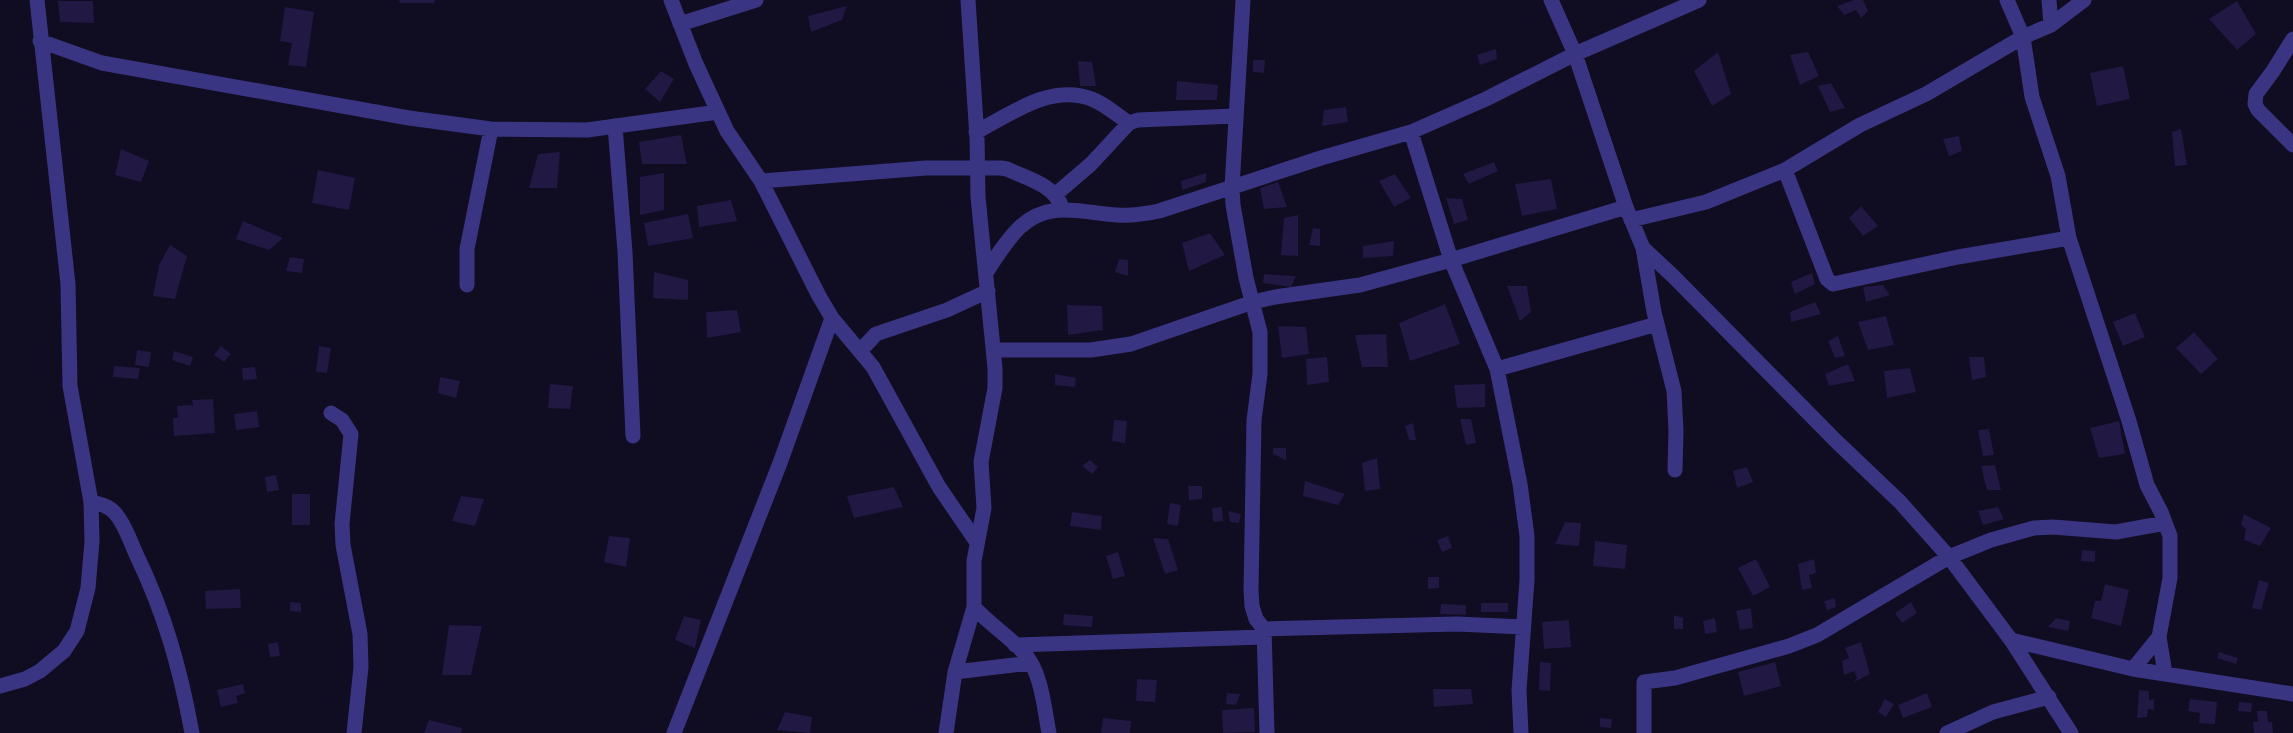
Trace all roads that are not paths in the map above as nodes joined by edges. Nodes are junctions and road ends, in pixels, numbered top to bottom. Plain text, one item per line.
1 (37, 0) edge
2 (671, 0) edge
3 (756, 0) edge
4 (968, 0) edge
5 (1243, 0) edge
6 (1551, 0) edge
7 (1699, 0) edge
8 (2007, 0) edge
9 (2049, 0) edge
10 (2084, 0) edge
11 (680, 24) junction
12 (2051, 25) junction
13 (2023, 37) junction
14 (2293, 39) edge
15 (40, 41) junction
16 (1575, 54) junction
17 (718, 112) junction
18 (1235, 116) junction
19 (1129, 123) junction
20 (615, 126) junction
21 (491, 129) junction
22 (976, 132) junction
23 (1411, 132) junction
24 (2293, 145) edge
25 (977, 168) junction
26 (1785, 170) junction
27 (761, 181) junction
28 (1232, 187) junction
29 (1059, 201) junction
30 (1628, 213) junction
31 (2069, 238) junction
32 (1643, 248) junction
33 (1451, 260) junction
34 (986, 273) junction
35 (467, 285) dead end
36 (988, 291) junction
37 (1253, 302) junction
38 (832, 318) junction
39 (1657, 324) junction
40 (861, 350) junction
41 (995, 350) junction
42 (1497, 369) junction
43 (331, 413) dead end
44 (633, 436) dead end
45 (1674, 470) dead end
46 (91, 502) junction
47 (2165, 523) junction
48 (976, 541) junction
49 (1950, 557) junction
50 (974, 607) junction
51 (1523, 627) junction
52 (1264, 633) junction
53 (2159, 638) junction
54 (2011, 640) junction
55 (1015, 645) junction
56 (1031, 663) junction
57 (2133, 669) junction
58 (955, 672) junction
59 (2165, 673) junction
60 (0, 686) edge
61 (2293, 694) edge
62 (2049, 698) junction
63 (192, 733) edge
64 (354, 733) edge
65 (674, 733) edge
66 (946, 733) edge
67 (1049, 733) edge
68 (1267, 733) edge
69 (1521, 733) edge
70 (1644, 733) edge
71 (1947, 733) edge
72 (2071, 733) edge

1 - 15 street
2 - 11 street
3 - 11 street
4 - 22 street
5 - 18 street
6 - 16 street
7 - 16 street
8 - 13 street
9 - 12 street
10 - 12 street
11 - 17 street
12 - 13 street
13 - 26 street
13 - 31 street
14 - 24 street
15 - 21 street
15 - 46 street
16 - 23 street
16 - 30 street
17 - 20 street
17 - 27 street
18 - 19 street
18 - 28 street
19 - 22 street
19 - 29 street
20 - 21 street
20 - 44 street
21 - 35 street
22 - 25 street
23 - 28 street
23 - 33 street
25 - 27 street
25 - 29 street
25 - 34 street
26 - 30 street
26 - 31 street
27 - 38 street
28 - 29 street
28 - 37 street
29 - 34 street
30 - 32 street
30 - 33 street
31 - 47 street
32 - 39 street
32 - 49 street
33 - 37 street
33 - 42 street
34 - 36 street
36 - 40 street
36 - 41 street
37 - 41 street
37 - 52 street
38 - 40 street
38 - 65 street
39 - 42 street
39 - 45 street
40 - 48 street
41 - 48 street
42 - 51 street
43 - 64 street
46 - 60 street
46 - 63 street
47 - 49 street
47 - 53 street
48 - 50 street
49 - 54 street
49 - 70 street
50 - 55 street
50 - 58 street
51 - 52 street
51 - 69 street
52 - 55 street
52 - 68 street
53 - 57 street
53 - 59 street
54 - 57 street
54 - 62 street
55 - 56 street
56 - 58 street
56 - 67 street
57 - 59 street
58 - 66 street
59 - 61 street
62 - 71 street
62 - 72 street

